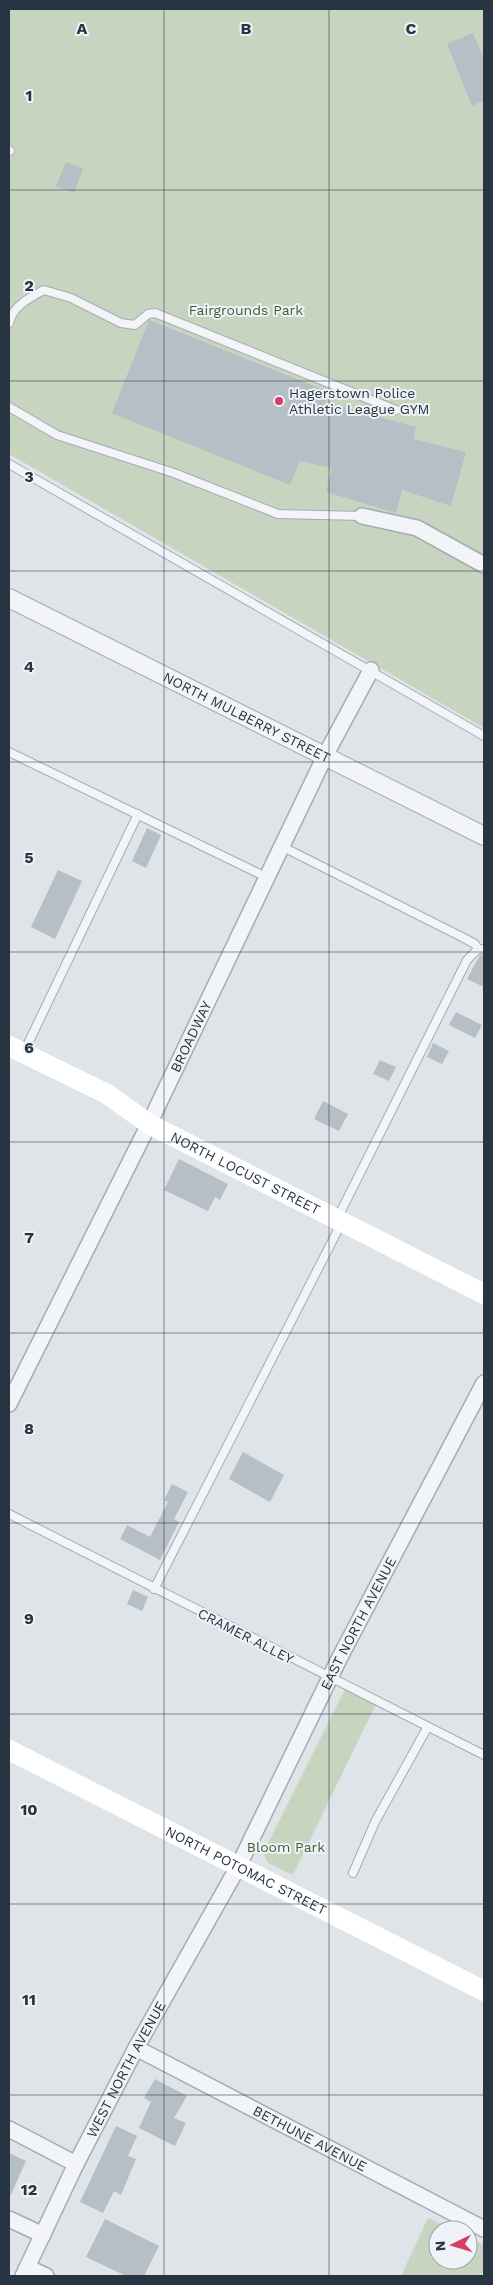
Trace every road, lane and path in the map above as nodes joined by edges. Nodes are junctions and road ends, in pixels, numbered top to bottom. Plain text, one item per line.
1 (9, 323) edge
2 (9, 407) edge
3 (396, 410) dead end
4 (9, 464) edge
5 (362, 516) joint
6 (484, 564) edge
7 (9, 598) edge
8 (371, 670) junction
9 (484, 736) edge
10 (9, 752) edge
11 (325, 756) junction
12 (138, 814) junction
13 (484, 836) edge
14 (281, 846) junction
15 (266, 877) junction
16 (481, 949) edge
17 (16, 1050) edge
18 (148, 1124) junction
19 (340, 1220) junction
20 (484, 1294) edge
21 (484, 1383) edge
22 (9, 1404) edge
23 (9, 1514) edge
24 (154, 1589) junction
25 (330, 1678) junction
26 (427, 1728) junction
27 (9, 1750) edge
28 (484, 1755) edge
29 (238, 1867) junction
30 (353, 1873) dead end
31 (484, 1991) edge
32 (136, 2048) junction
33 (9, 2129) edge
34 (76, 2164) junction
35 (9, 2219) edge
36 (484, 2229) edge
37 (43, 2235) junction
38 (25, 2272) edge
39 (46, 2276) edge

1 - 3 lane
2 - 5 lane
4 - 8 lane
5 - 6 street
7 - 11 street, NORTH MULBERRY STREET
8 - 9 lane
8 - 11 street, BROADWAY
10 - 12 lane
11 - 13 street, NORTH MULBERRY STREET
11 - 14 street, BROADWAY
12 - 15 lane
12 - 17 lane
14 - 15 street, BROADWAY
14 - 16 lane
15 - 18 street, BROADWAY
16 - 19 lane
17 - 18 main road, NORTH LOCUST STREET
18 - 19 main road, NORTH LOCUST STREET
18 - 22 street, BROADWAY
19 - 20 main road, NORTH LOCUST STREET
19 - 24 lane
21 - 25 street, EAST NORTH AVENUE
23 - 24 lane, CRAMER ALLEY
24 - 25 lane, CRAMER ALLEY
25 - 26 lane, CRAMER ALLEY
25 - 29 street, EAST NORTH AVENUE
26 - 28 lane, CRAMER ALLEY
26 - 30 lane
27 - 29 main road, NORTH POTOMAC STREET
29 - 31 main road, NORTH POTOMAC STREET
29 - 32 street, WEST NORTH AVENUE
32 - 34 street, WEST NORTH AVENUE
32 - 36 street, BETHUNE AVENUE
33 - 34 street
34 - 37 street, WEST NORTH AVENUE
35 - 37 street
37 - 38 street, WEST NORTH AVENUE
38 - 39 street

